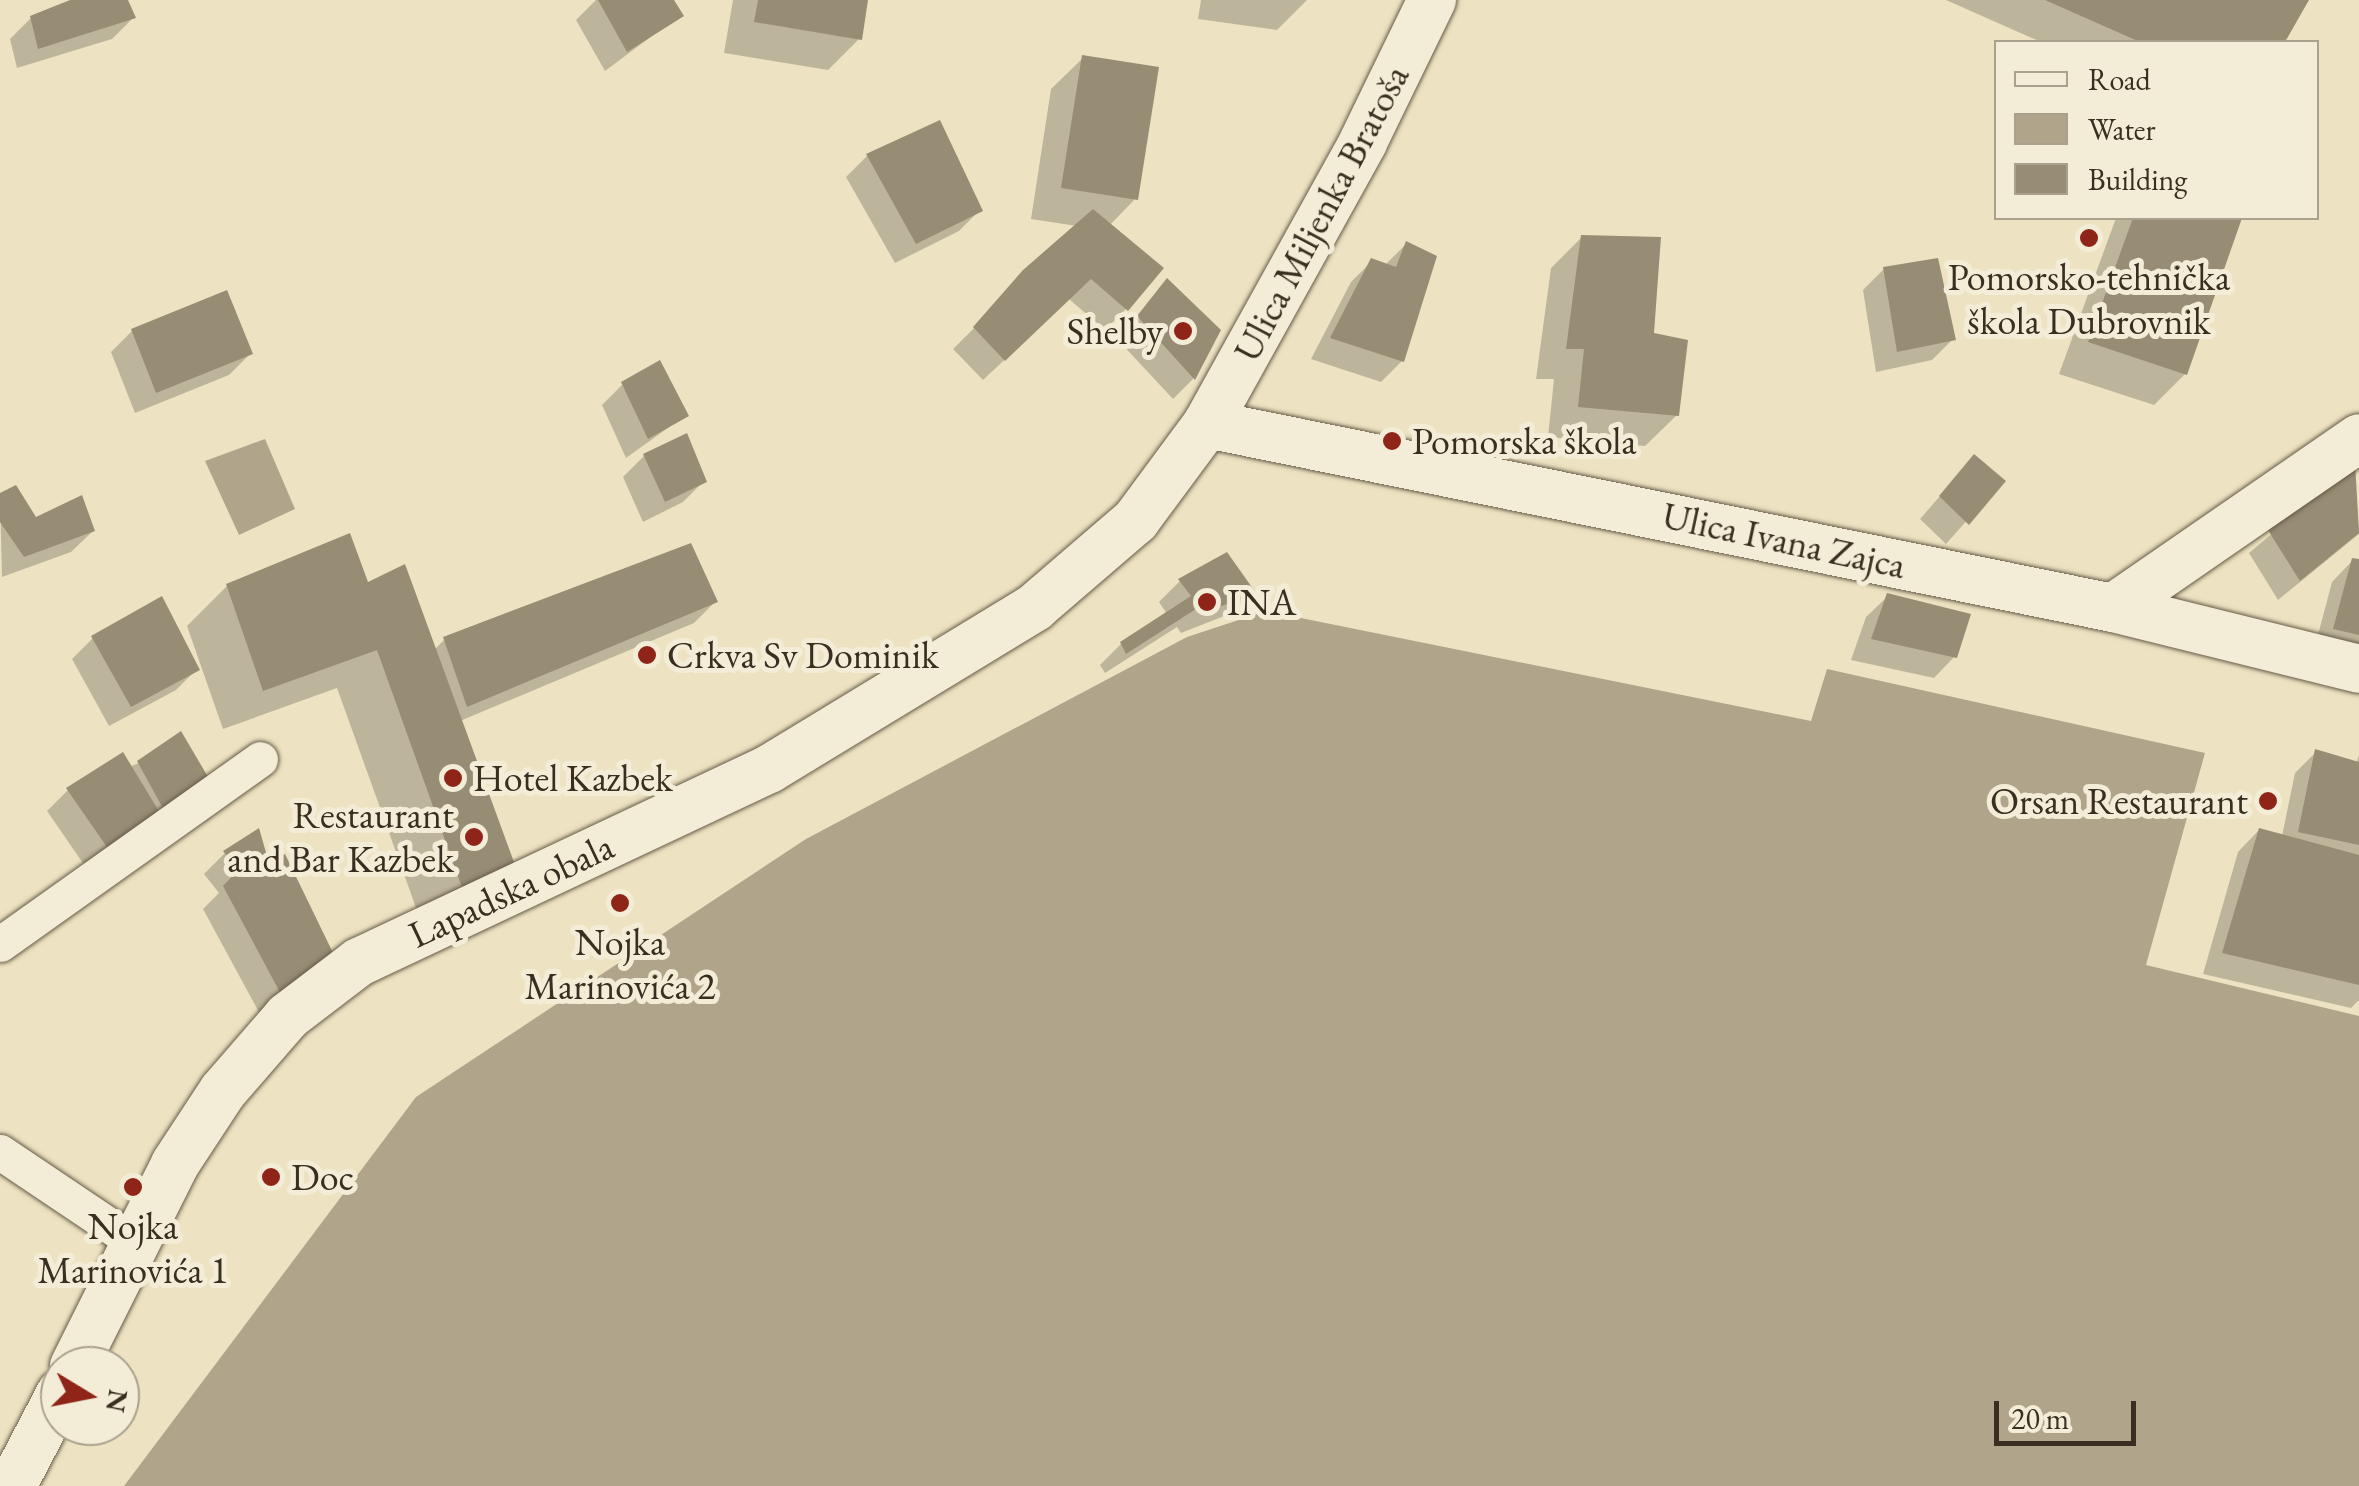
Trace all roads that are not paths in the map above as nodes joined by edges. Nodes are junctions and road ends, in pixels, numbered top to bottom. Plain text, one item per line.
1 (1432, 0) edge
2 (1207, 424) junction
3 (2359, 438) edge
4 (2113, 608) junction
5 (2359, 668) edge
6 (260, 759) dead end
7 (0, 944) edge
8 (0, 1152) edge
9 (134, 1242) junction
10 (84, 1346) edge
11 (40, 1432) edge
12 (12, 1486) edge

1 - 2 street, Ulica Miljenka Bratoša
2 - 4 street, Ulica Ivana Zajca
2 - 9 street, Lapadska obala
3 - 4 street
4 - 5 street, Ulica Ivana Zajca
6 - 7 street
8 - 9 street
9 - 10 street, Lapadska obala
11 - 12 street

